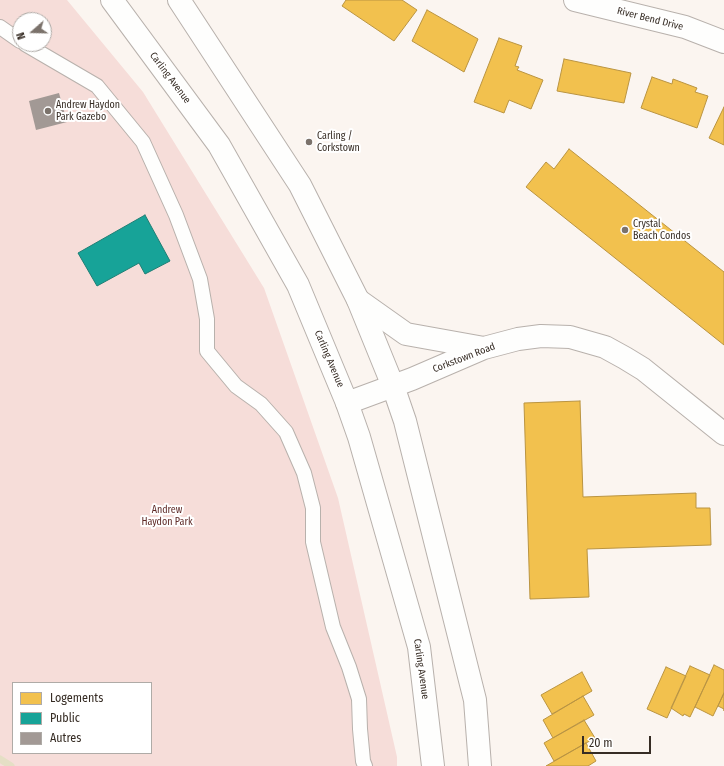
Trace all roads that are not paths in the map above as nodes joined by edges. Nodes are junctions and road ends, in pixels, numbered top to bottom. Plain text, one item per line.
1 (112, 0) edge
2 (179, 0) edge
3 (574, 0) edge
4 (0, 27) edge
5 (12, 35) edge
6 (724, 42) edge
7 (39, 52) edge
8 (358, 300) junction
9 (484, 348) junction
10 (393, 386) junction
11 (347, 403) junction
12 (724, 434) edge
13 (365, 766) edge
14 (432, 766) edge
15 (480, 766) edge

1 - 11 main road, Carling Avenue
2 - 8 main road
3 - 6 main road, River Bend Drive
4 - 5 lane
7 - 13 lane
8 - 9 main road
8 - 10 main road
9 - 10 main road, Corkstown Road
9 - 12 main road, Corkstown Road
10 - 11 main road, Corkstown Road
10 - 15 main road
11 - 14 main road, Carling Avenue

